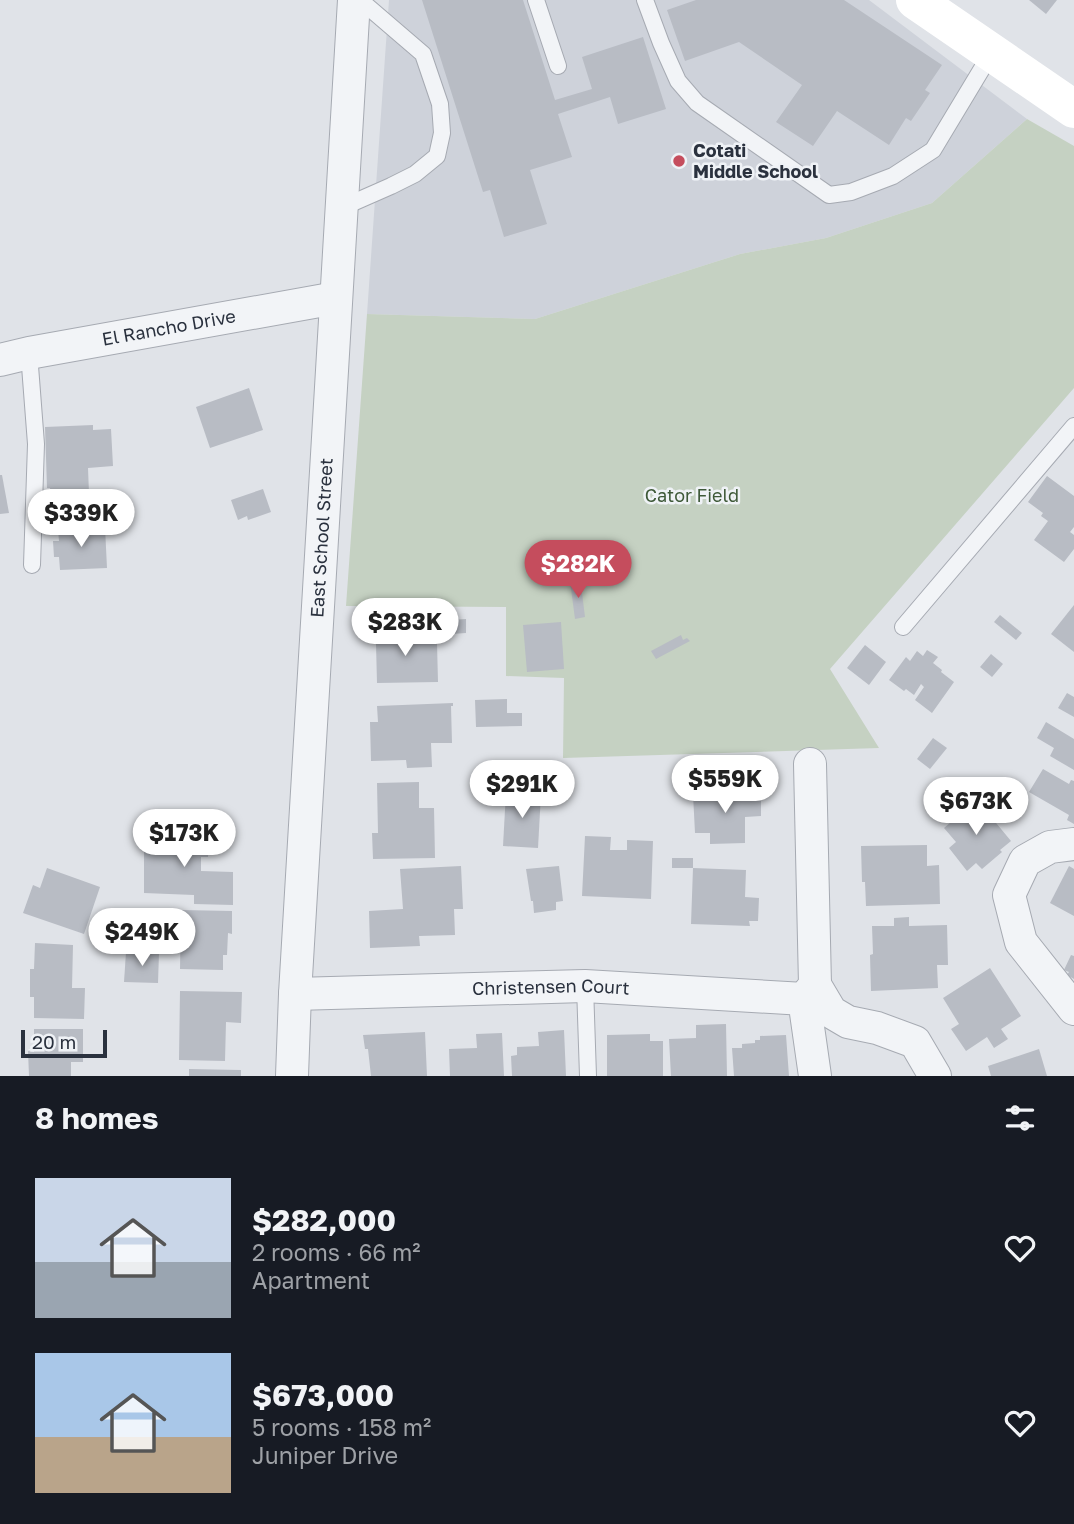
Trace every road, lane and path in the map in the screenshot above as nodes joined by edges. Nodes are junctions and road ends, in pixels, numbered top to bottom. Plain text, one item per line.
1 (354, 0) edge
2 (360, 0) edge
3 (536, 0) edge
4 (645, 0) edge
5 (915, 0) edge
6 (992, 52) junction
7 (558, 66) dead end
8 (1074, 109) edge
9 (341, 208) junction
10 (336, 298) junction
11 (14, 357) edge
12 (1074, 426) edge
13 (32, 565) dead end
14 (903, 627) dead end
15 (810, 764) dead end
16 (1074, 844) edge
17 (585, 986) junction
18 (810, 992) junction
19 (295, 994) junction
20 (1074, 1009) edge
21 (292, 1076) edge
22 (588, 1076) edge
23 (815, 1076) edge
24 (935, 1076) edge

1 - 9 street, East School Street
2 - 9 lane
3 - 7 lane
4 - 6 lane
5 - 6 main road
6 - 8 main road
9 - 10 street, East School Street
10 - 11 street, El Rancho Drive
10 - 19 street, East School Street
11 - 13 lane
12 - 14 lane
15 - 18 street
16 - 20 street
17 - 18 street, Christensen Court
17 - 19 street, Christensen Court
17 - 22 lane
18 - 23 street
18 - 24 street
19 - 21 street, East School Street

